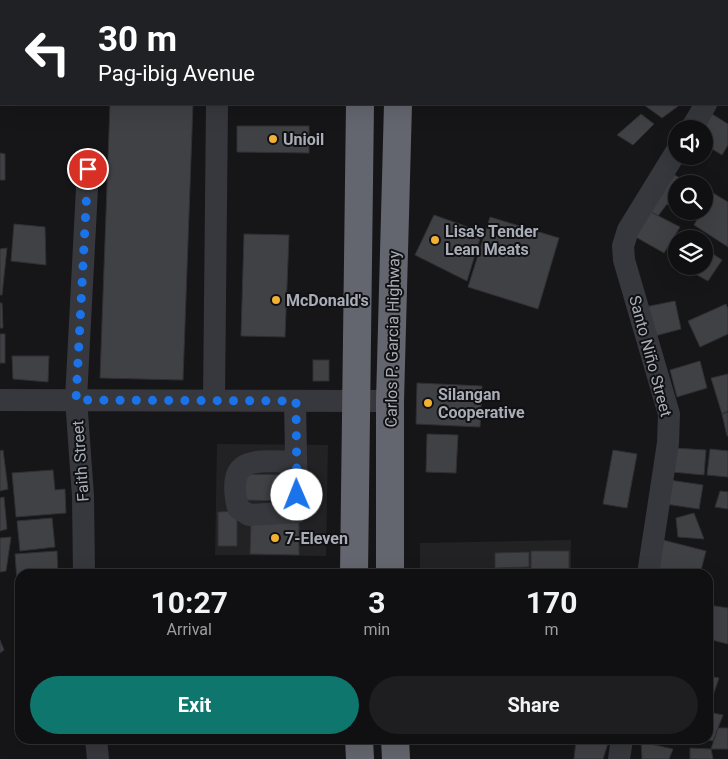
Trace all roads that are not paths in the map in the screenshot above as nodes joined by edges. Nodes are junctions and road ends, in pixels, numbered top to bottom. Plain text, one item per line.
1 (217, 105) edge
2 (705, 105) edge
3 (360, 110) edge
4 (397, 111) edge
5 (696, 120) edge
6 (668, 165) edge
7 (88, 169) dead end
8 (0, 400) edge
9 (76, 400) junction
10 (214, 400) junction
11 (296, 401) junction
12 (356, 401) junction
13 (390, 401) junction
14 (296, 462) dead end
15 (84, 569) edge
16 (354, 569) edge
17 (390, 569) edge
18 (649, 569) edge
19 (96, 744) edge
20 (360, 744) edge
21 (395, 744) edge
22 (621, 744) edge
23 (98, 759) edge
24 (360, 759) edge
25 (396, 759) edge
26 (619, 759) edge

1 - 10 street
2 - 5 street
3 - 4 highway
3 - 12 highway
4 - 13 highway, Carlos P. Garcia Highway
6 - 18 street, Santo Niño Street
7 - 9 street, Faith Street
8 - 9 street
9 - 10 street
9 - 15 street, Faith Street
10 - 11 street
11 - 12 street
11 - 14 street
12 - 13 street
12 - 16 highway
13 - 17 highway, Carlos P. Garcia Highway
19 - 23 street
20 - 24 highway
21 - 25 highway
22 - 26 street

